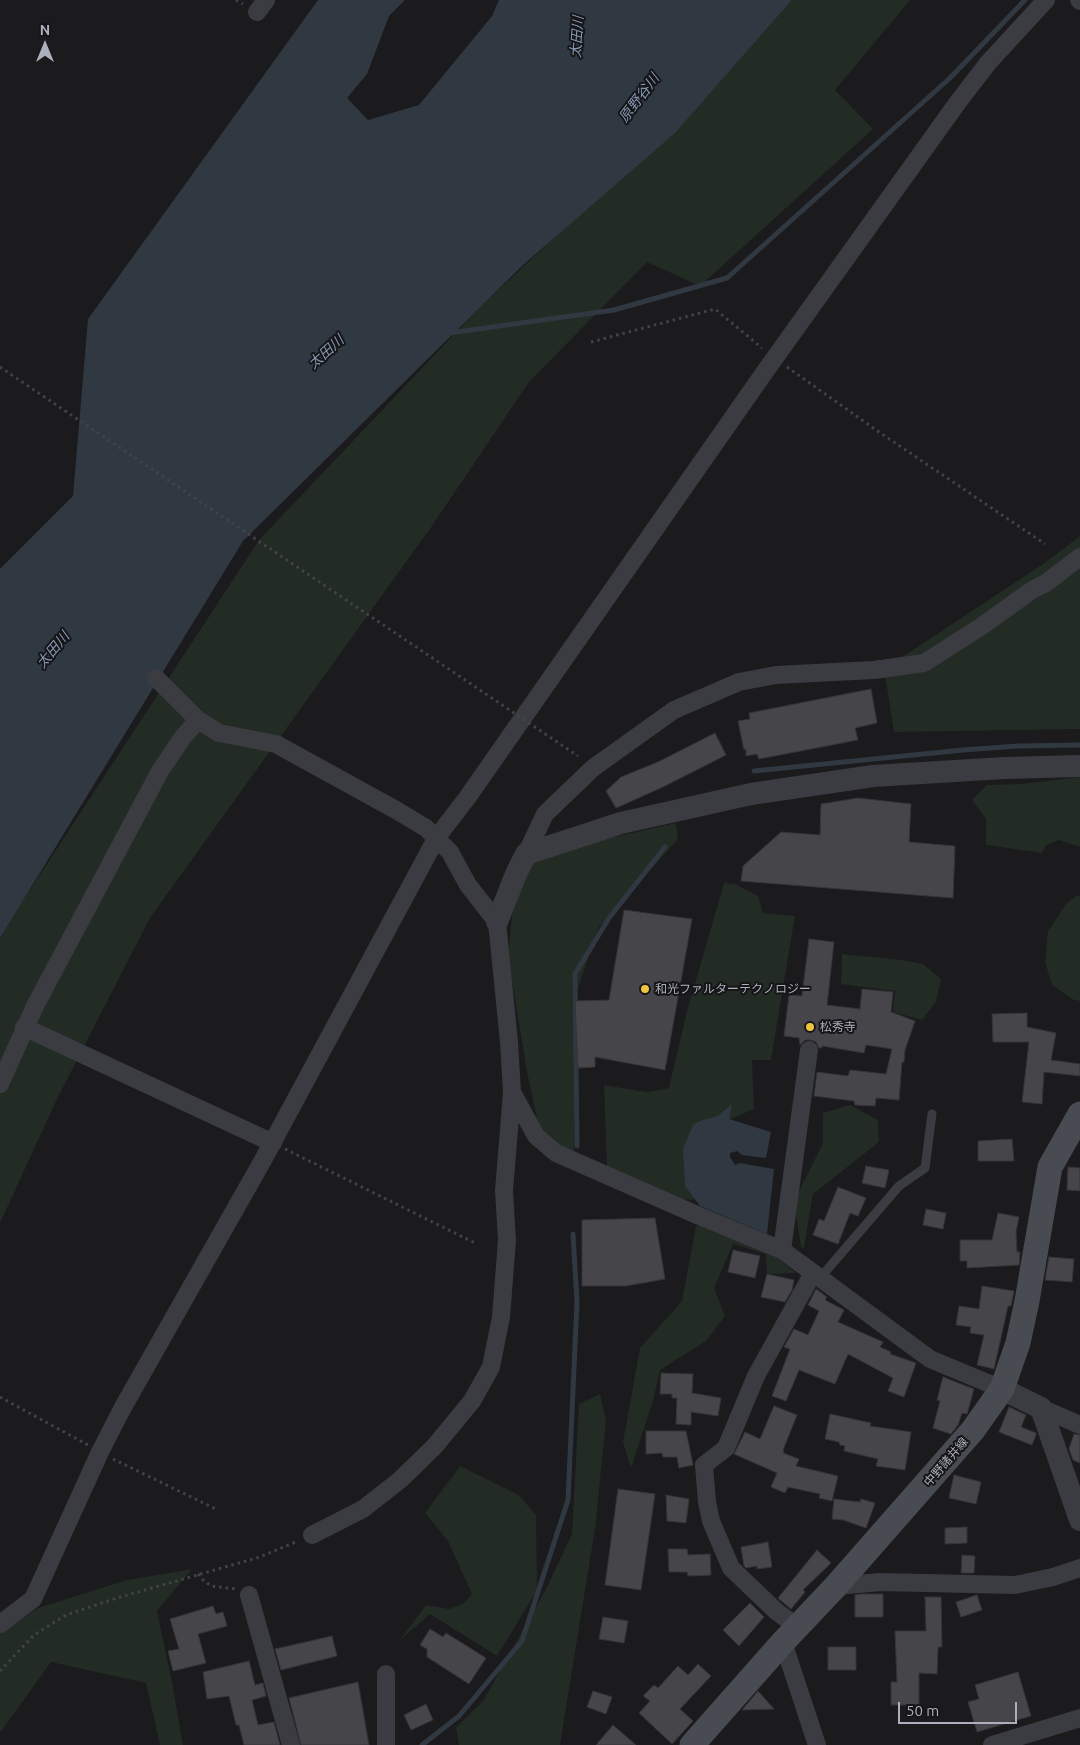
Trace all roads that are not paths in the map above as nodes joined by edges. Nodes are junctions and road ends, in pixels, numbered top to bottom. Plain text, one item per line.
1 (1046, 0) edge
2 (1080, 557) edge
3 (156, 678) dead end
4 (198, 720) junction
5 (1080, 766) edge
6 (437, 837) junction
7 (526, 854) junction
8 (497, 922) junction
9 (24, 1027) junction
10 (809, 1050) dead end
11 (0, 1084) edge
12 (512, 1092) junction
13 (932, 1114) dead end
14 (1080, 1114) edge
15 (1074, 1138) edge
16 (273, 1143) junction
17 (782, 1250) junction
18 (816, 1276) junction
19 (1002, 1389) junction
20 (1041, 1408) junction
21 (1080, 1425) edge
22 (1080, 1520) edge
23 (312, 1535) road end
24 (1080, 1568) edge
25 (836, 1586) junction
26 (249, 1595) road end
27 (0, 1624) edge
28 (791, 1635) junction
29 (386, 1674) dead end
30 (1080, 1718) edge
31 (291, 1745) edge
32 (386, 1745) edge
33 (692, 1745) edge
34 (817, 1745) edge
35 (992, 1745) edge

1 - 6 street
2 - 7 street
3 - 4 street
4 - 6 street
4 - 9 street
5 - 7 street
6 - 8 street
6 - 16 street
7 - 8 street
8 - 12 street
9 - 11 street
9 - 16 street
10 - 17 street
12 - 17 street
12 - 23 street
13 - 18 lane
14 - 15 main road, 中野諸井線
15 - 19 main road, 中野諸井線
16 - 27 street
17 - 18 street
18 - 19 street
18 - 28 street
19 - 20 street
19 - 25 main road, 中野諸井線
20 - 21 street
20 - 22 street
24 - 25 street
25 - 28 main road, 中野諸井線
26 - 31 street
28 - 33 main road, 中野諸井線
28 - 34 street
29 - 32 street
30 - 35 street

